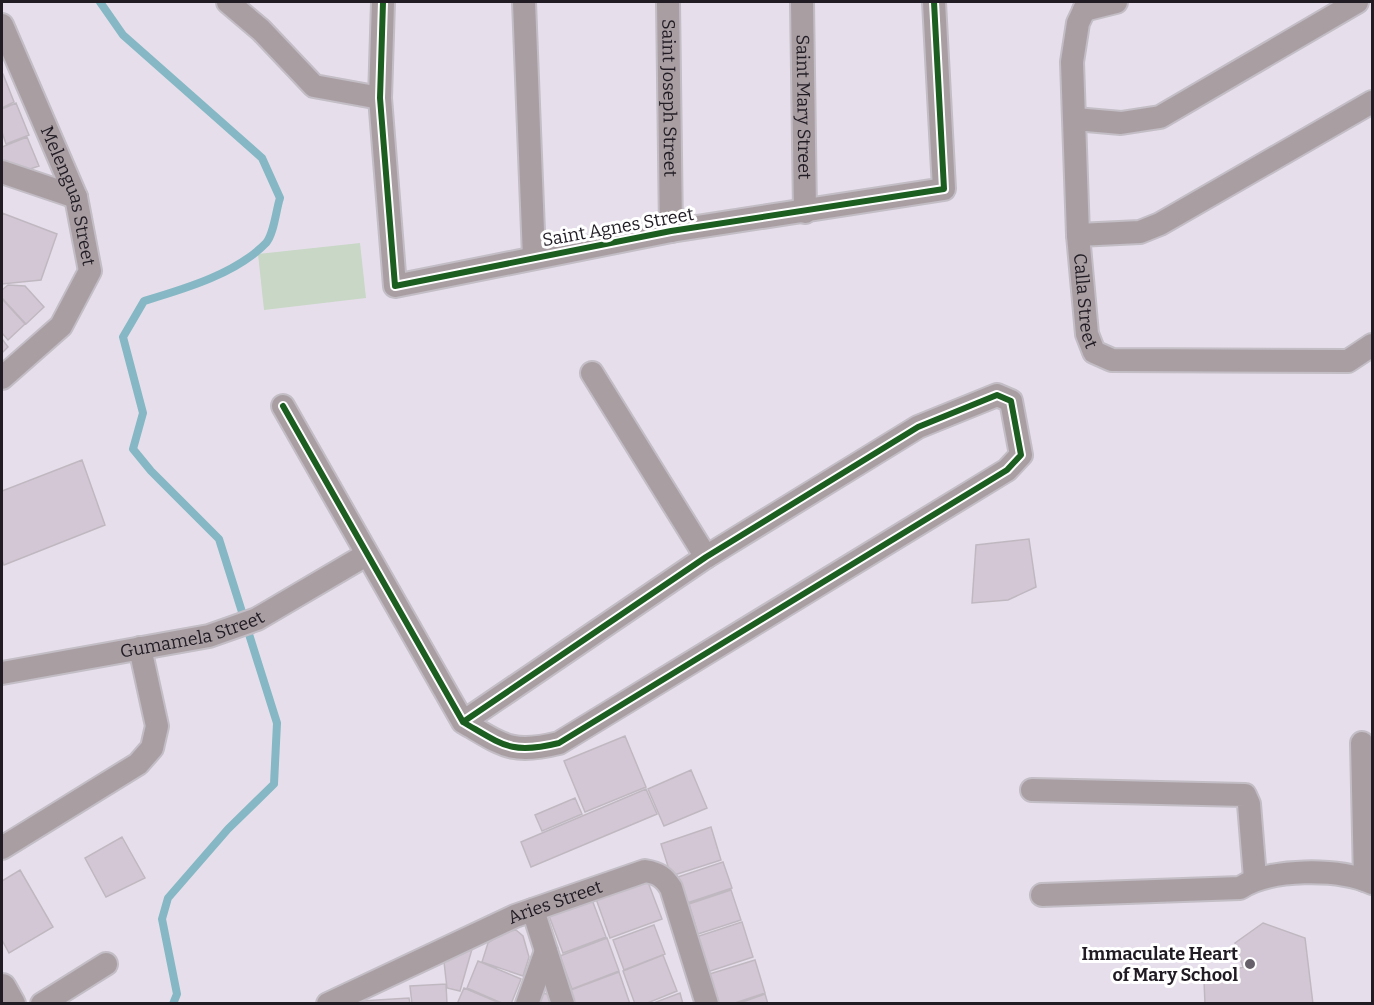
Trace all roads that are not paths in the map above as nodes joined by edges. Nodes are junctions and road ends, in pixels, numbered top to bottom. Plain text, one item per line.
1 (228, 2) edge
2 (382, 2) edge
3 (524, 2) edge
4 (668, 2) edge
5 (802, 2) edge
6 (934, 2) edge
7 (1116, 2) edge
8 (1358, 2) edge
9 (1086, 6) edge
10 (2, 25) edge
11 (380, 98) junction
12 (1372, 102) edge
13 (1075, 119) junction
14 (2, 172) edge
15 (76, 197) junction
16 (805, 212) junction
17 (671, 231) junction
18 (1078, 235) junction
19 (534, 257) junction
20 (1372, 345) edge
21 (1348, 361) junction
22 (1372, 362) edge
23 (592, 373) dead end
24 (2, 378) edge
25 (283, 406) dead end
26 (366, 555) junction
27 (706, 557) junction
28 (140, 648) junction
29 (2, 673) edge
30 (463, 722) junction
31 (1362, 743) dead end
32 (1032, 790) dead end
33 (2, 848) edge
34 (1255, 878) junction
35 (1369, 881) edge
36 (1042, 895) dead end
37 (533, 910) junction
38 (546, 951) junction
39 (106, 964) dead end
40 (2, 988) edge
41 (332, 1002) edge
42 (11, 1004) edge
43 (42, 1004) edge
44 (527, 1004) edge
45 (563, 1004) edge
46 (707, 1004) edge

1 - 11 street
2 - 11 street, Saint Agnes Street
3 - 19 street
4 - 17 street, Saint Joseph Street
5 - 16 street, Saint Mary Street
6 - 16 street, Saint Agnes Street
7 - 9 street
8 - 13 street
9 - 13 street, Calla Street
10 - 15 street, Melenguas Street
11 - 19 street, Saint Agnes Street
12 - 18 street
13 - 18 street, Calla Street
14 - 15 street
15 - 24 street, Melenguas Street
16 - 17 street, Saint Agnes Street
17 - 19 street, Saint Agnes Street
18 - 21 street, Calla Street
20 - 21 street
21 - 22 street
23 - 27 street
25 - 26 street
26 - 28 street, Gumamela Street
26 - 30 street
27 - 30 street
27 - 30 street
28 - 29 street, Gumamela Street
28 - 33 street
31 - 35 street
32 - 34 street
34 - 35 street
34 - 36 street
37 - 38 street
37 - 41 street, Aries Street
37 - 46 street, Aries Street
38 - 44 street
38 - 45 street
39 - 43 street
40 - 42 street

